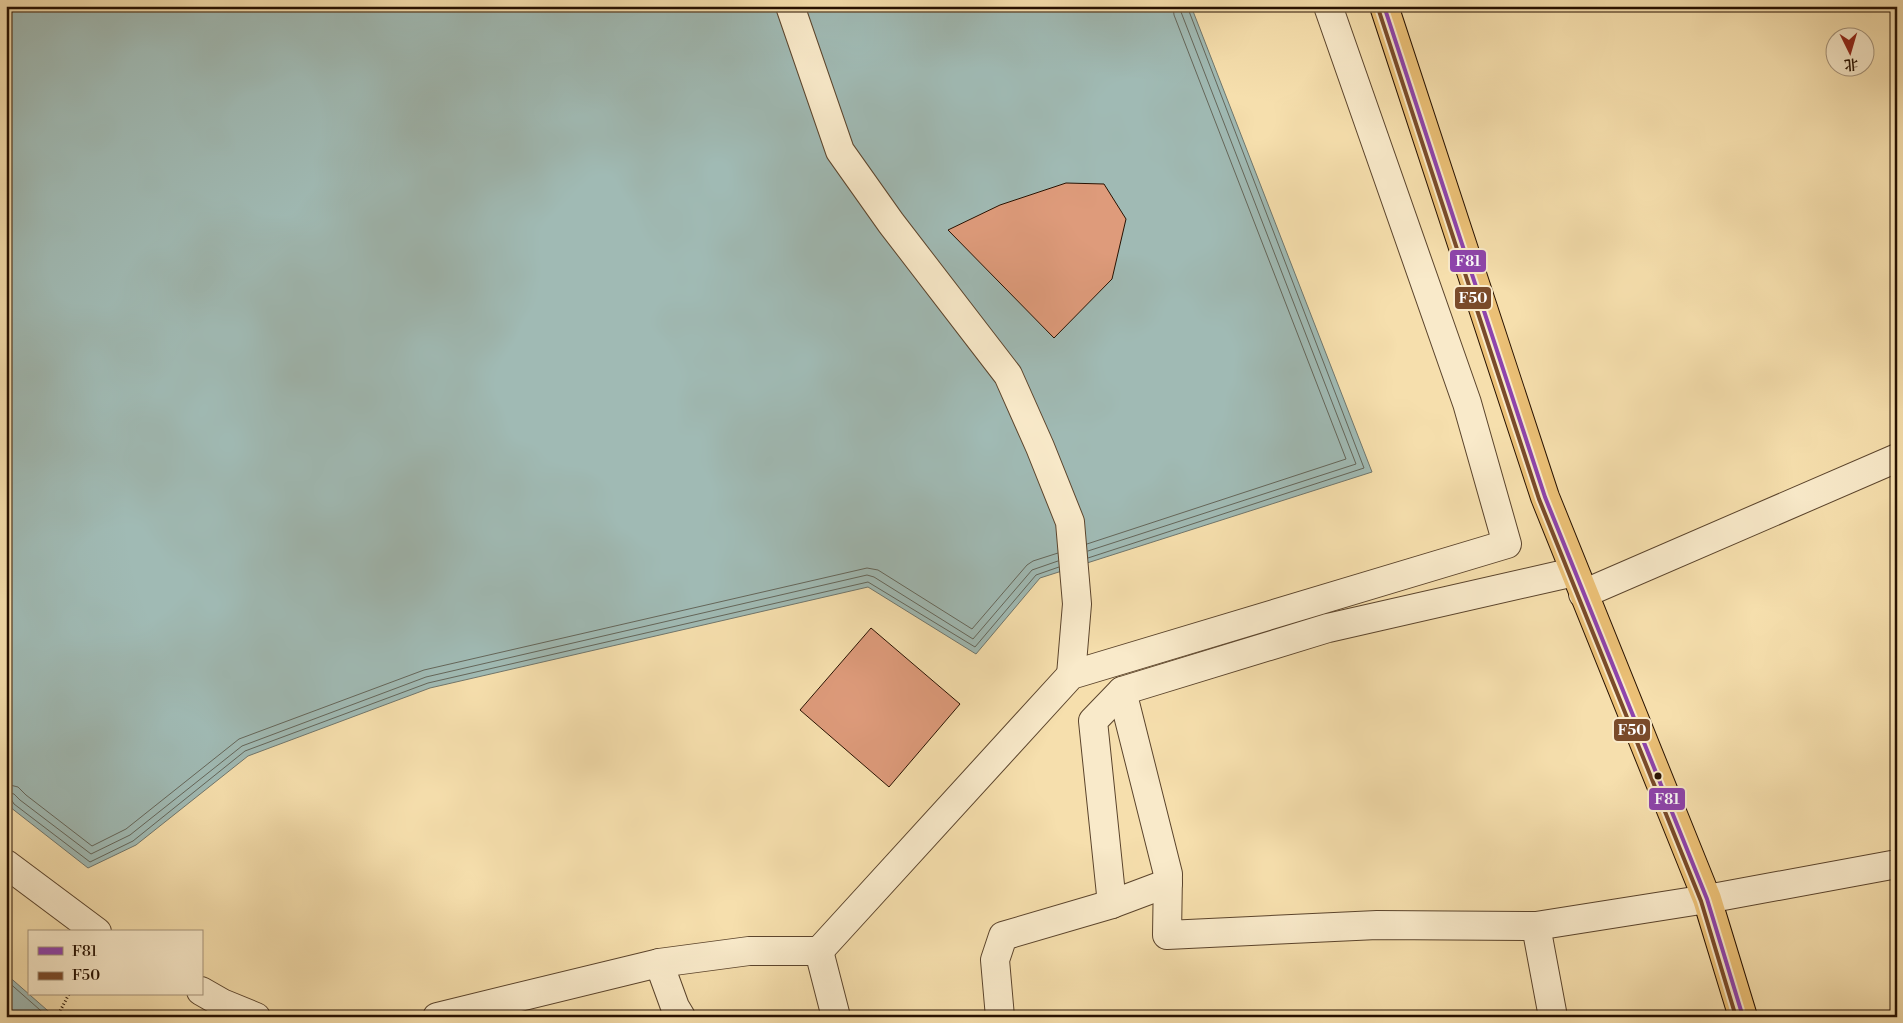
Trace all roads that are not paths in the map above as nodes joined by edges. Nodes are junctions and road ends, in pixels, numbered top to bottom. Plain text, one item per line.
1 (790, 6) edge
2 (1328, 6) edge
3 (1384, 6) edge
4 (1897, 458) edge
5 (1579, 583) junction
6 (1070, 675) junction
7 (1122, 691) junction
8 (6, 864) edge
9 (1897, 864) edge
10 (1168, 883) junction
11 (1707, 899) junction
12 (1112, 904) junction
13 (1536, 926) junction
14 (94, 930) edge
15 (819, 951) junction
16 (659, 962) junction
17 (202, 992) edge
18 (491, 1010) edge
19 (256, 1017) edge
20 (437, 1017) edge
21 (681, 1017) edge
22 (836, 1017) edge
23 (1000, 1017) edge
24 (1553, 1017) edge
25 (1743, 1017) edge

1 - 6 street
2 - 6 street
3 - 5 main road
4 - 5 street
5 - 7 street
5 - 11 main road
6 - 15 street
7 - 10 street
7 - 12 street
8 - 14 street
9 - 11 street
10 - 12 street
10 - 13 street
11 - 13 street
11 - 25 main road
12 - 23 street
13 - 24 street
15 - 16 street
15 - 22 street
16 - 18 street
16 - 21 street
17 - 19 street
18 - 20 street

